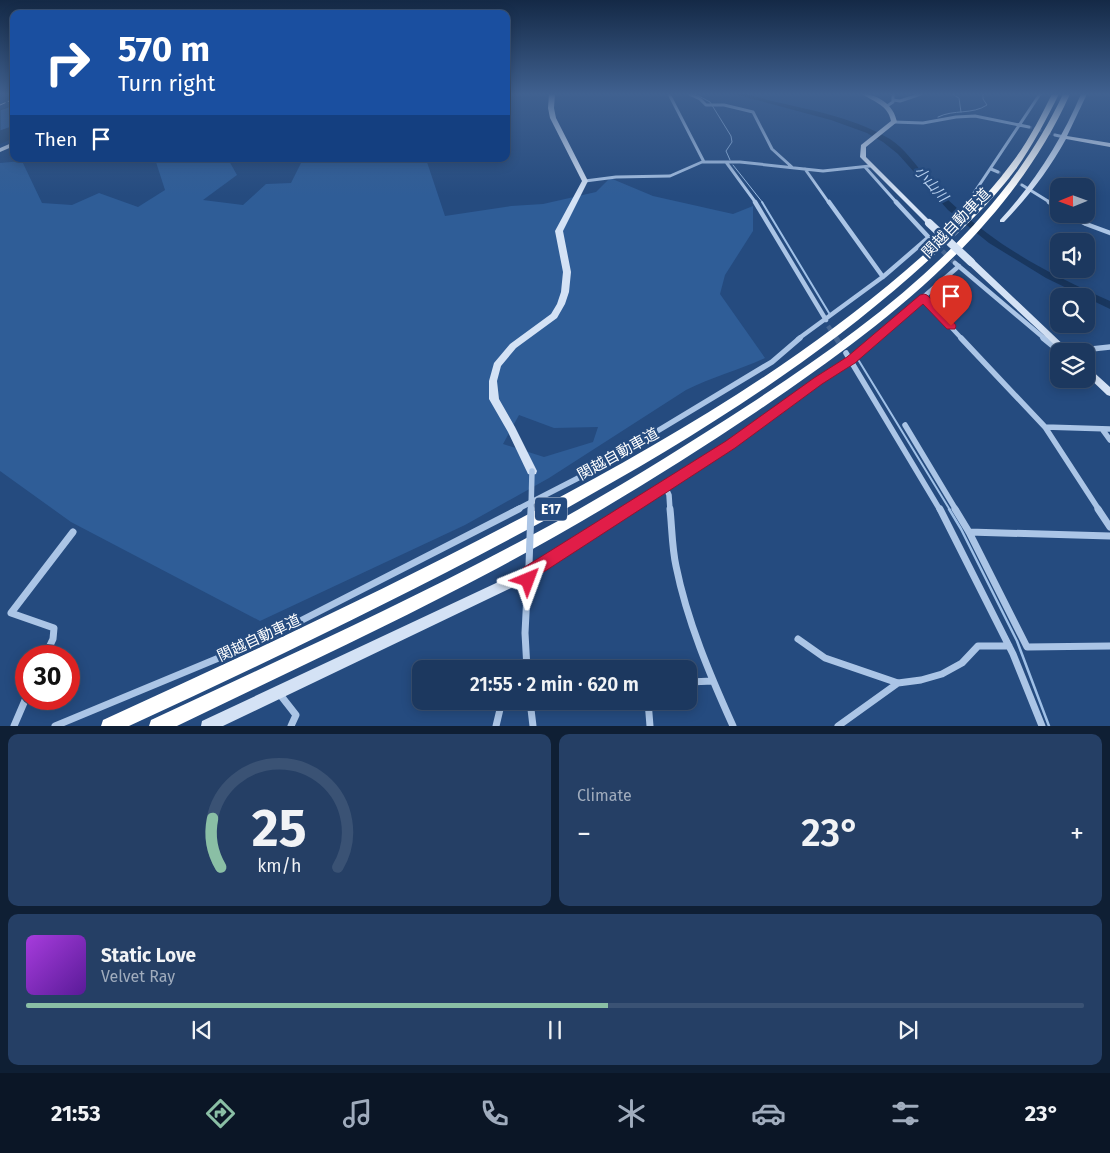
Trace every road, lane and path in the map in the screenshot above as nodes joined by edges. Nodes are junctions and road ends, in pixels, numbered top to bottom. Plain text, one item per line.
1 (559, 128) edge
2 (686, 128) edge
3 (761, 128) edge
4 (1019, 128) edge
5 (1038, 128) edge
6 (1049, 128) edge
7 (1068, 128) edge
8 (886, 130) edge
9 (1056, 135) tunnel mouth
10 (1064, 137) junction
11 (866, 144) joint
12 (1109, 146) edge
13 (704, 162) junction
14 (726, 162) junction
15 (868, 166) junction
16 (793, 168) junction
17 (805, 169) junction
18 (991, 169) junction
19 (998, 172) tunnel mouth
20 (585, 181) junction
21 (1022, 185) tunnel mouth
22 (1029, 190) junction
23 (974, 193) dead end
24 (1050, 203) edge
25 (1002, 221) dead end
26 (1084, 223) edge
27 (1110, 232) edge
28 (960, 235) junction
29 (928, 238) junction
30 (933, 242) tunnel mouth
31 (883, 277) junction
32 (924, 298) junction
33 (824, 321) junction
34 (828, 326) tunnel mouth
35 (1050, 343) edge
36 (1057, 343) edge
37 (1109, 348) edge
38 (1095, 349) edge
39 (849, 357) junction
40 (1095, 378) edge
41 (1110, 392) edge
42 (905, 425) dead end
43 (1045, 427) junction
44 (1102, 429) junction
45 (1110, 429) edge
46 (1110, 440) edge
47 (532, 471) joint
48 (665, 486) junction
49 (1110, 527) edge
50 (72, 532) dead end
51 (969, 532) junction
52 (1110, 536) edge
53 (529, 569) junction
54 (798, 639) dead end
55 (50, 645) edge
56 (1009, 646) junction
57 (1110, 646) edge
58 (528, 660) edge
59 (713, 681) junction
60 (697, 682) edge
61 (898, 683) junction
62 (278, 692) junction
63 (21, 710) edge
64 (500, 710) edge
65 (531, 710) edge
66 (649, 710) edge
67 (14, 726) edge
68 (55, 726) edge
69 (110, 726) edge
70 (157, 726) edge
71 (207, 726) edge
72 (291, 726) edge
73 (496, 726) edge
74 (533, 726) edge
75 (650, 726) edge
76 (733, 726) edge
77 (838, 726) edge
78 (1042, 726) edge

1 - 20 street
2 - 13 street
3 - 16 street
4 - 18 street
5 - 28 highway, 関越自動車道 / E17
6 - 28 highway, 関越自動車道 / E17
7 - 10 street
8 - 11 main road
9 - 10 street
10 - 12 main road
10 - 22 street
11 - 15 street
13 - 14 street
13 - 20 street
14 - 16 street
14 - 33 street
15 - 17 street
15 - 29 street
15 - 36 street, bridge
16 - 17 street
17 - 31 street
18 - 19 street
18 - 23 street
20 - 47 street
21 - 22 street
22 - 24 street
22 - 25 street
26 - 27 street
28 - 69 highway, 関越自動車道 / E17
28 - 70 highway, 関越自動車道 / E17
29 - 30 street
29 - 31 street
31 - 33 street
32 - 35 street
32 - 39 street
32 - 43 street
33 - 34 street
33 - 68 street
37 - 38 street
39 - 48 street
39 - 56 street
40 - 41 street
42 - 51 street
43 - 44 street
43 - 49 street
44 - 45 street
44 - 46 street
47 - 53 street, bridge
48 - 53 street
48 - 59 street
50 - 55 street
51 - 52 street
51 - 57 street
53 - 58 street
53 - 62 street
54 - 61 street
56 - 61 street
56 - 78 street
59 - 60 street
59 - 76 street
61 - 77 street
62 - 71 street
62 - 72 street
63 - 67 street
64 - 73 street
65 - 74 street
66 - 75 street

